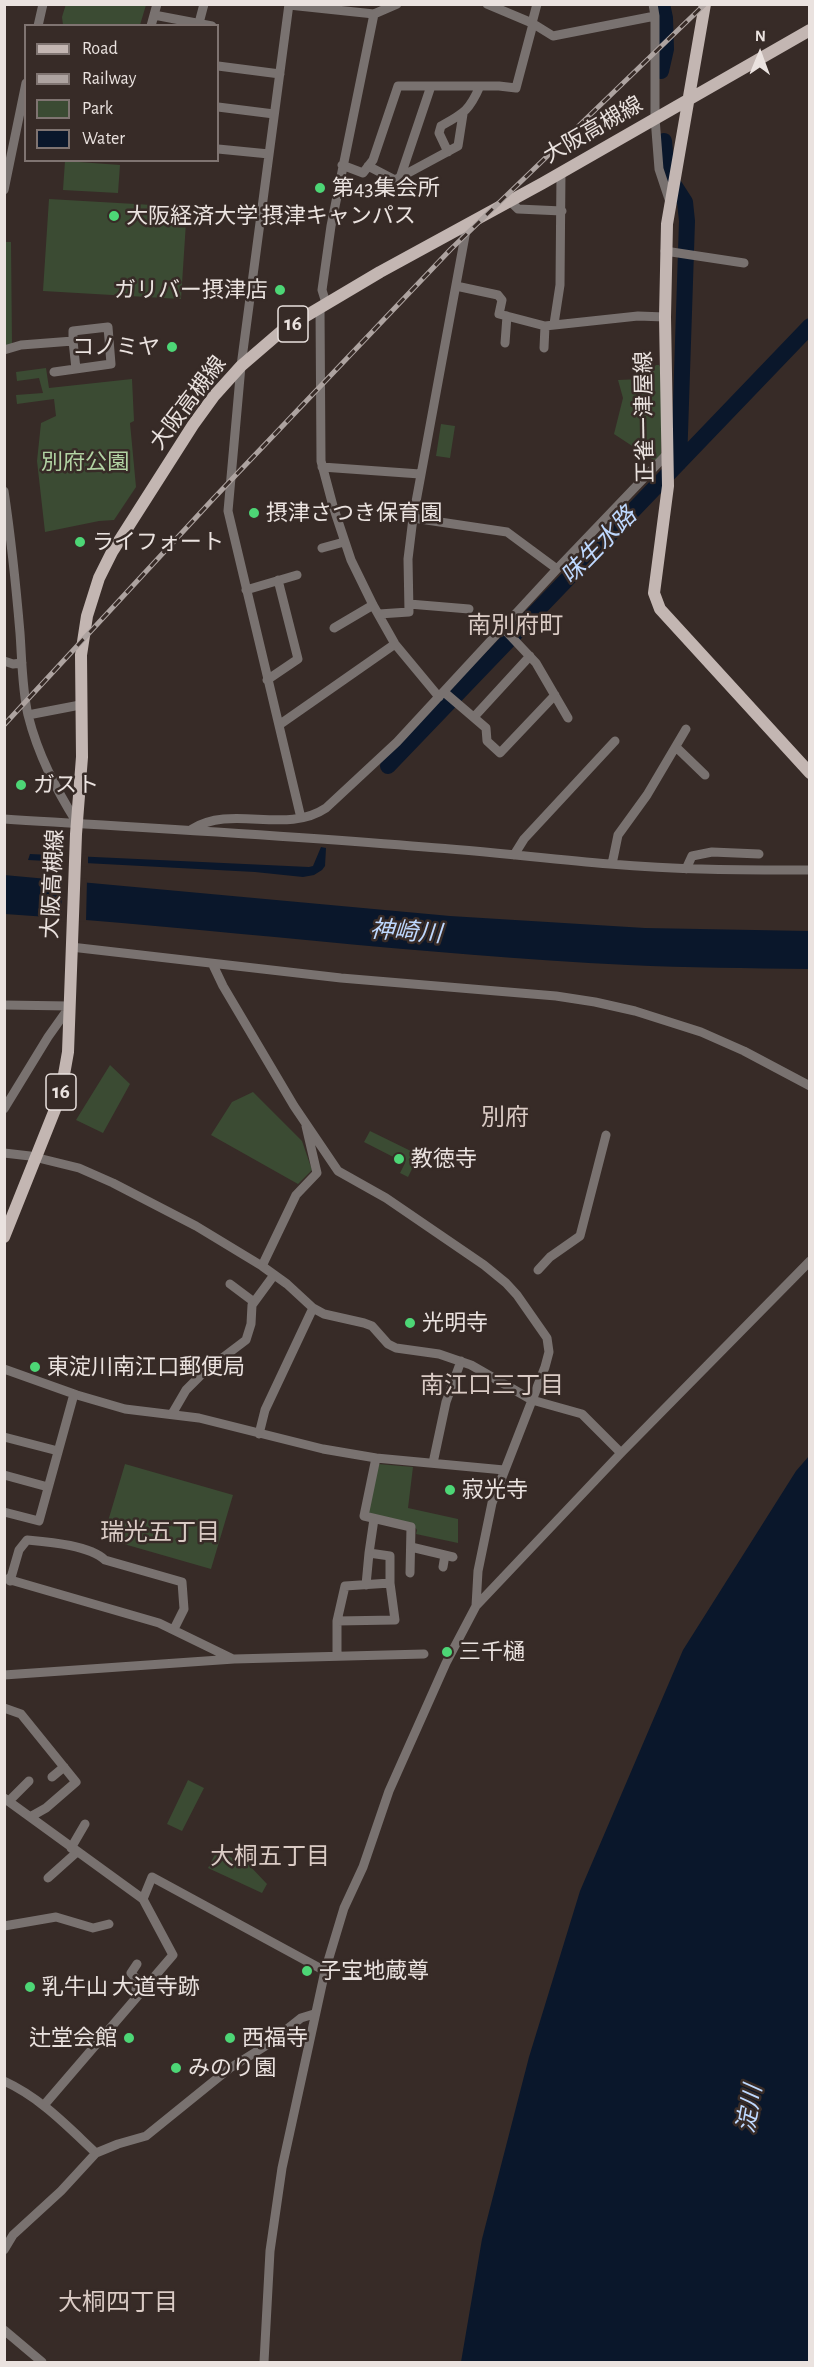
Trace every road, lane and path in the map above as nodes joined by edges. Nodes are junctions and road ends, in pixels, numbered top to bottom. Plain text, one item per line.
1 (43, 4) edge
2 (157, 4) edge
3 (204, 4) edge
4 (397, 4) edge
5 (537, 4) edge
6 (653, 4) edge
7 (705, 4) edge
8 (289, 5) edge
9 (488, 5) edge
10 (369, 10) edge
11 (154, 15) junction
12 (655, 16) junction
13 (199, 23) junction
14 (38, 24) edge
15 (152, 24) edge
16 (203, 24) edge
17 (532, 24) junction
18 (810, 30) edge
19 (219, 66) edge
20 (279, 74) junction
21 (431, 86) junction
22 (480, 86) junction
23 (24, 93) edge
24 (687, 101) junction
25 (219, 107) edge
26 (274, 114) junction
27 (463, 114) junction
28 (655, 118) junction
29 (219, 149) edge
30 (448, 152) junction
31 (269, 154) junction
32 (342, 165) junction
33 (368, 166) junction
34 (561, 172) junction
35 (400, 178) junction
36 (4, 190) edge
37 (510, 201) junction
38 (670, 202) junction
39 (562, 211) junction
40 (467, 225) junction
41 (665, 251) junction
42 (744, 263) dead end
43 (456, 286) junction
44 (323, 305) junction
45 (107, 315) dead end
46 (507, 316) junction
47 (665, 317) junction
48 (549, 325) junction
49 (108, 327) junction
50 (74, 341) junction
51 (505, 343) dead end
52 (544, 348) dead end
53 (4, 350) edge
54 (241, 366) junction
55 (76, 369) junction
56 (54, 372) dead end
57 (667, 461) junction
58 (322, 467) junction
59 (420, 474) junction
60 (4, 491) edge
61 (6, 518) edge
62 (412, 518) junction
63 (344, 542) junction
64 (322, 548) dead end
65 (9, 555) edge
66 (397, 559) dead end
67 (408, 559) junction
68 (557, 569) junction
69 (297, 575) dead end
70 (278, 580) junction
71 (246, 590) junction
72 (409, 604) junction
73 (373, 606) junction
74 (469, 609) dead end
75 (379, 614) junction
76 (334, 628) dead end
77 (504, 629) junction
78 (395, 644) junction
79 (530, 656) junction
80 (4, 661) edge
81 (22, 663) junction
82 (267, 680) junction
83 (442, 695) junction
84 (555, 695) junction
85 (80, 705) junction
86 (28, 715) junction
87 (474, 717) junction
88 (568, 718) dead end
89 (279, 725) junction
90 (686, 729) dead end
91 (615, 741) dead end
92 (676, 747) junction
93 (810, 773) edge
94 (705, 775) dead end
95 (301, 818) junction
96 (4, 819) edge
97 (76, 829) junction
98 (192, 829) junction
99 (759, 854) dead end
100 (514, 855) junction
101 (612, 864) junction
102 (686, 869) junction
103 (810, 870) edge
104 (72, 942) junction
105 (213, 964) junction
106 (4, 1005) edge
107 (70, 1006) junction
108 (810, 1086) edge
109 (4, 1108) edge
110 (304, 1121) junction
111 (606, 1135) dead end
112 (4, 1153) edge
113 (37, 1158) junction
114 (4, 1237) edge
115 (810, 1261) edge
116 (262, 1266) junction
117 (538, 1270) dead end
118 (274, 1275) junction
119 (230, 1284) dead end
120 (254, 1302) junction
121 (313, 1308) junction
122 (461, 1361) junction
123 (4, 1369) edge
124 (74, 1394) junction
125 (532, 1400) junction
126 (172, 1414) junction
127 (259, 1434) junction
128 (4, 1437) edge
129 (58, 1451) junction
130 (621, 1453) junction
131 (376, 1458) junction
132 (433, 1463) junction
133 (504, 1470) junction
134 (4, 1475) edge
135 (48, 1487) junction
136 (4, 1512) edge
137 (374, 1519) junction
138 (411, 1547) junction
139 (369, 1553) junction
140 (443, 1567) dead end
141 (410, 1573) dead end
142 (7, 1580) edge
143 (390, 1583) junction
144 (366, 1585) junction
145 (476, 1606) junction
146 (337, 1621) junction
147 (174, 1629) junction
148 (424, 1654) dead end
149 (337, 1656) junction
150 (234, 1659) junction
151 (4, 1675) edge
152 (4, 1708) edge
153 (64, 1767) junction
154 (52, 1777) dead end
155 (28, 1781) dead end
156 (7, 1800) edge
157 (30, 1817) junction
158 (85, 1824) dead end
159 (74, 1850) junction
160 (48, 1878) dead end
161 (143, 1899) junction
162 (110, 1924) dead end
163 (4, 1926) edge
164 (137, 1964) dead end
165 (325, 1971) junction
166 (135, 1999) junction
167 (314, 2014) junction
168 (4, 2081) edge
169 (45, 2104) junction
170 (96, 2153) junction
171 (4, 2250) edge
172 (4, 2330) edge
173 (42, 2362) edge
174 (264, 2362) edge

1 - 14 street
2 - 11 street
3 - 13 street
4 - 10 street
5 - 17 street
6 - 12 street
7 - 24 main road, 正雀一津屋線
8 - 10 street
8 - 20 street
9 - 17 street
10 - 32 street
11 - 13 street
11 - 15 street
12 - 17 street
12 - 28 street
13 - 16 street
17 - 22 street
18 - 24 main road, 大阪高槻線 / 16
19 - 20 street
20 - 26 street
21 - 22 street
21 - 33 street
21 - 35 street
22 - 27 street
23 - 36 street
24 - 28 main road, 大阪高槻線 / 16
24 - 38 main road, 正雀一津屋線
25 - 26 street
26 - 31 street
27 - 30 street
27 - 30 street
28 - 34 main road, 大阪高槻線 / 16
28 - 38 street
29 - 31 street
30 - 35 street
31 - 54 street
32 - 33 street
32 - 44 street
33 - 35 street
34 - 37 main road, 大阪高槻線 / 16
34 - 39 street
37 - 39 street
37 - 40 main road, 大阪高槻線 / 16
38 - 41 main road, 正雀一津屋線
39 - 48 street
40 - 43 street
40 - 44 main road, 大阪高槻線 / 16
41 - 42 street
41 - 47 main road, 正雀一津屋線
43 - 46 street
43 - 59 street
44 - 54 main road, 大阪高槻線 / 16
44 - 58 street
45 - 49 street
46 - 48 street
46 - 51 street
47 - 48 street
47 - 57 main road, 正雀一津屋線
48 - 52 street
49 - 50 street
49 - 55 street
50 - 53 street
50 - 55 street
54 - 71 street
54 - 85 main road, 大阪高槻線 / 16
55 - 56 street
57 - 68 street
57 - 93 main road, 正雀一津屋線
58 - 59 street
58 - 63 street
59 - 62 street
60 - 61 street
61 - 65 street
62 - 67 street
62 - 68 street
63 - 64 street
63 - 73 street
65 - 81 street
66 - 67 street
67 - 72 street
68 - 77 street
69 - 70 street
70 - 71 street
70 - 82 street
71 - 82 street
72 - 74 street
72 - 75 street
73 - 75 street
73 - 76 street
75 - 78 street
77 - 79 street
77 - 83 street
78 - 83 street
78 - 89 street
79 - 84 street
79 - 87 street
80 - 81 street
81 - 86 street
82 - 89 street
83 - 87 street
83 - 95 street
84 - 87 street
84 - 88 street
85 - 86 street
85 - 97 main road, 大阪高槻線 / 16
86 - 97 street
89 - 95 street
90 - 92 street
91 - 100 street
92 - 94 street
92 - 101 street
95 - 98 street
96 - 97 street
97 - 98 street
97 - 104 main road, 大阪高槻線 / 16
98 - 100 street
99 - 102 street
100 - 101 street
101 - 102 street
102 - 103 street
104 - 105 street
104 - 107 main road, 大阪高槻線 / 16
105 - 108 street
105 - 110 street
106 - 107 street
107 - 109 street
107 - 113 main road, 大阪高槻線 / 16
110 - 116 street
110 - 125 street
111 - 117 street
112 - 113 street
113 - 114 main road, 大阪高槻線 / 16
113 - 116 street
115 - 130 street
116 - 118 street
118 - 120 street
118 - 121 street
119 - 120 street
120 - 126 street
121 - 122 street
121 - 127 street
122 - 125 street
122 - 132 street
123 - 124 street
124 - 126 street
124 - 129 street
125 - 130 street
125 - 133 street
126 - 127 street
127 - 131 street
128 - 129 street
129 - 135 street
130 - 145 street
131 - 132 street
131 - 137 street
132 - 133 street
133 - 145 street
134 - 135 street
135 - 136 street
137 - 138 street
137 - 139 street
138 - 140 street
138 - 141 street
139 - 143 street
139 - 144 street
142 - 147 street
142 - 147 street
143 - 144 street
143 - 146 street
144 - 146 street
145 - 165 street
146 - 149 street
147 - 150 street
148 - 149 street
149 - 150 street
150 - 151 street
152 - 153 street
153 - 154 street
153 - 157 street
155 - 156 street
156 - 157 street
157 - 159 street
158 - 159 street
159 - 160 street
159 - 161 street
161 - 165 street
161 - 166 street
162 - 163 street
164 - 166 street
165 - 167 street
166 - 169 street
167 - 170 street
167 - 174 street
168 - 169 street
169 - 170 street
170 - 171 street
172 - 173 street

